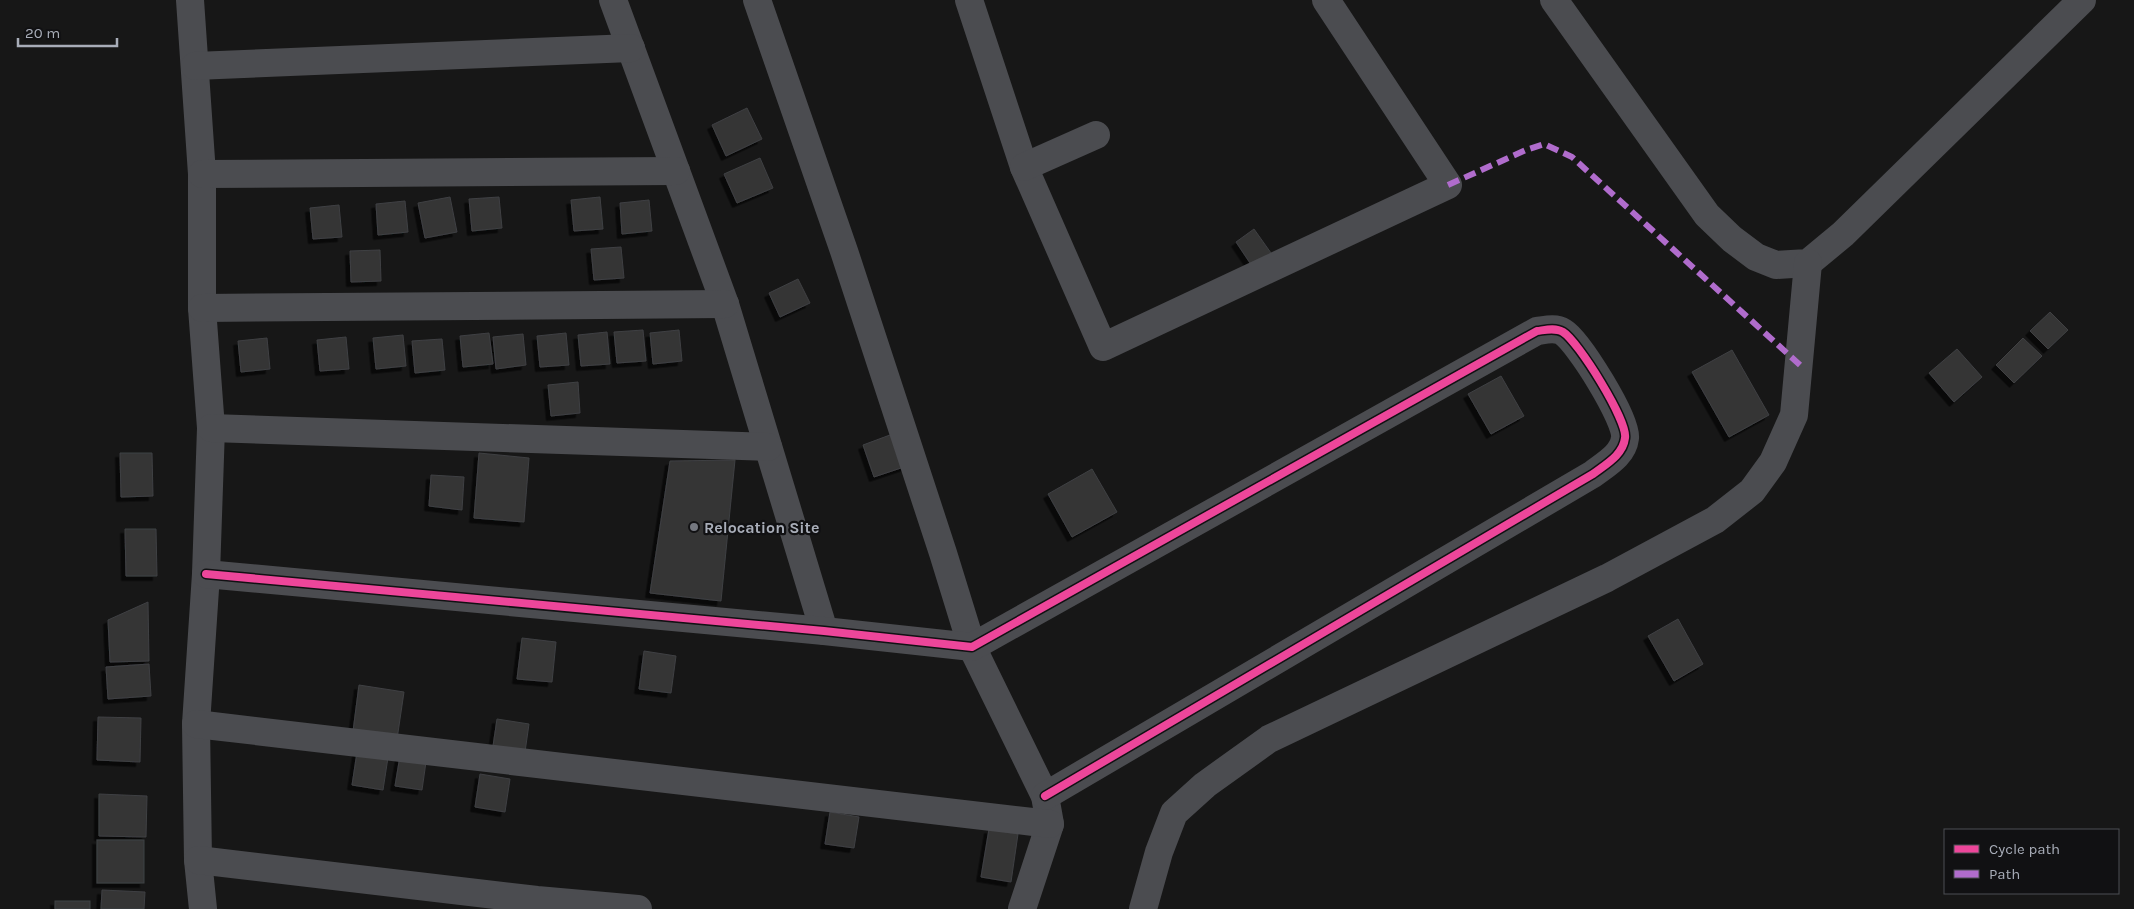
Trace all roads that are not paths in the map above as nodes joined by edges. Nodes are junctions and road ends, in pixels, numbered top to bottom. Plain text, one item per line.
1 (190, 0) edge
2 (613, 0) edge
3 (756, 0) edge
4 (969, 0) edge
5 (1326, 0) edge
6 (1554, 0) edge
7 (2082, 0) edge
8 (630, 48) junction
9 (195, 66) junction
10 (1096, 134) dead end
11 (1024, 167) junction
12 (676, 171) junction
13 (202, 174) junction
14 (1808, 263) junction
15 (725, 304) junction
16 (202, 308) junction
17 (212, 428) junction
18 (768, 447) junction
19 (206, 574) junction
20 (824, 631) junction
21 (972, 647) junction
22 (196, 724) junction
23 (1045, 796) junction
24 (1050, 824) junction
25 (198, 860) junction
26 (203, 909) edge
27 (638, 909) edge
28 (1022, 909) edge
29 (1143, 909) edge

1 - 9 street
2 - 8 street
3 - 21 street
4 - 11 street
5 - 11 street
6 - 14 street
7 - 14 street
8 - 9 street
8 - 12 street
9 - 13 street
10 - 11 street
12 - 13 street
12 - 15 street
13 - 16 street
14 - 29 street
15 - 16 street
15 - 18 street
16 - 17 street
17 - 18 street
17 - 19 street
18 - 20 street
19 - 20 street
19 - 22 street
20 - 21 street
21 - 23 street
21 - 23 street
22 - 24 street
22 - 25 street
23 - 24 street
24 - 28 street
25 - 26 street
25 - 27 street

